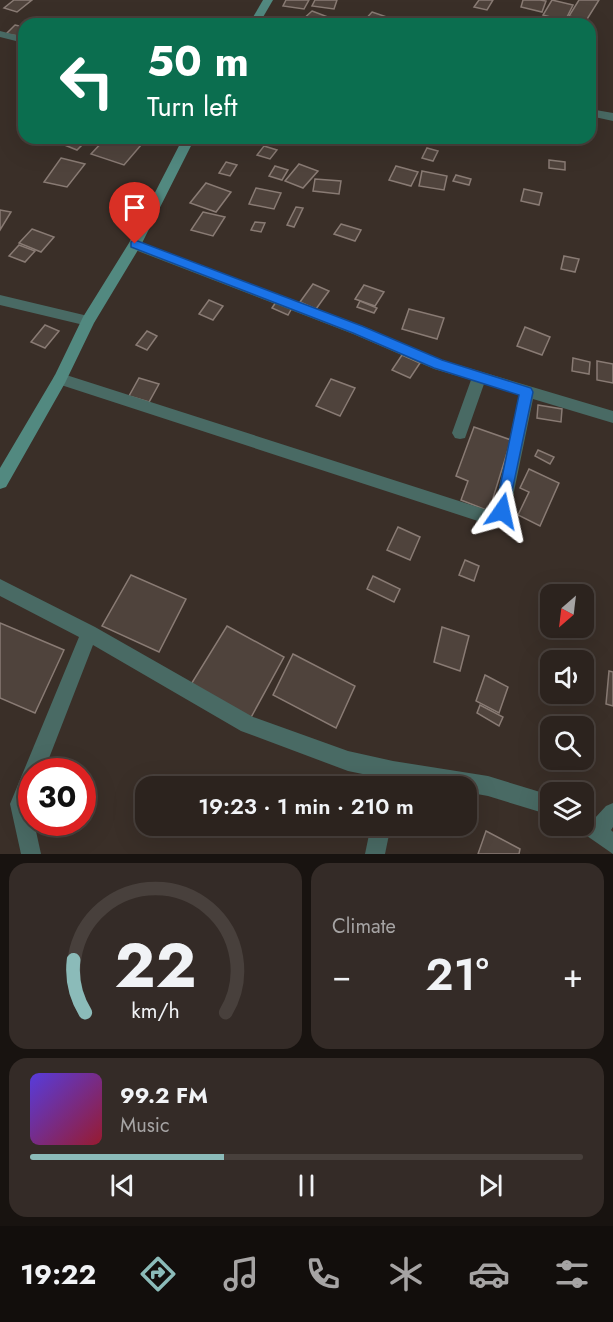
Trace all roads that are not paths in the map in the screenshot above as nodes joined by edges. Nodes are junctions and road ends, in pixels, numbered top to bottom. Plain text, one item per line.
1 (268, 0) edge
2 (258, 18) edge
3 (0, 34) edge
4 (18, 38) edge
5 (596, 114) edge
6 (613, 117) edge
7 (186, 144) edge
8 (135, 244) junction
9 (0, 300) edge
10 (88, 321) junction
11 (479, 377) junction
12 (60, 379) junction
13 (527, 392) junction
14 (613, 417) edge
15 (460, 433) dead end
16 (0, 482) edge
17 (0, 587) edge
18 (89, 633) junction
19 (39, 758) edge
20 (384, 776) edge
21 (477, 785) edge
22 (540, 802) edge
23 (613, 813) edge
24 (594, 824) edge
25 (594, 829) edge
26 (27, 836) edge
27 (379, 836) edge
28 (613, 844) edge
29 (31, 854) edge
30 (375, 854) edge

1 - 2 main road
3 - 4 street
5 - 6 street
7 - 8 main road
8 - 10 main road
8 - 11 street
9 - 10 street
10 - 12 main road
11 - 13 street
11 - 15 street
12 - 13 street
12 - 16 main road
13 - 14 street
17 - 18 street
18 - 19 street
18 - 20 street
21 - 22 street
23 - 24 street
25 - 28 street
26 - 29 street
27 - 30 street

